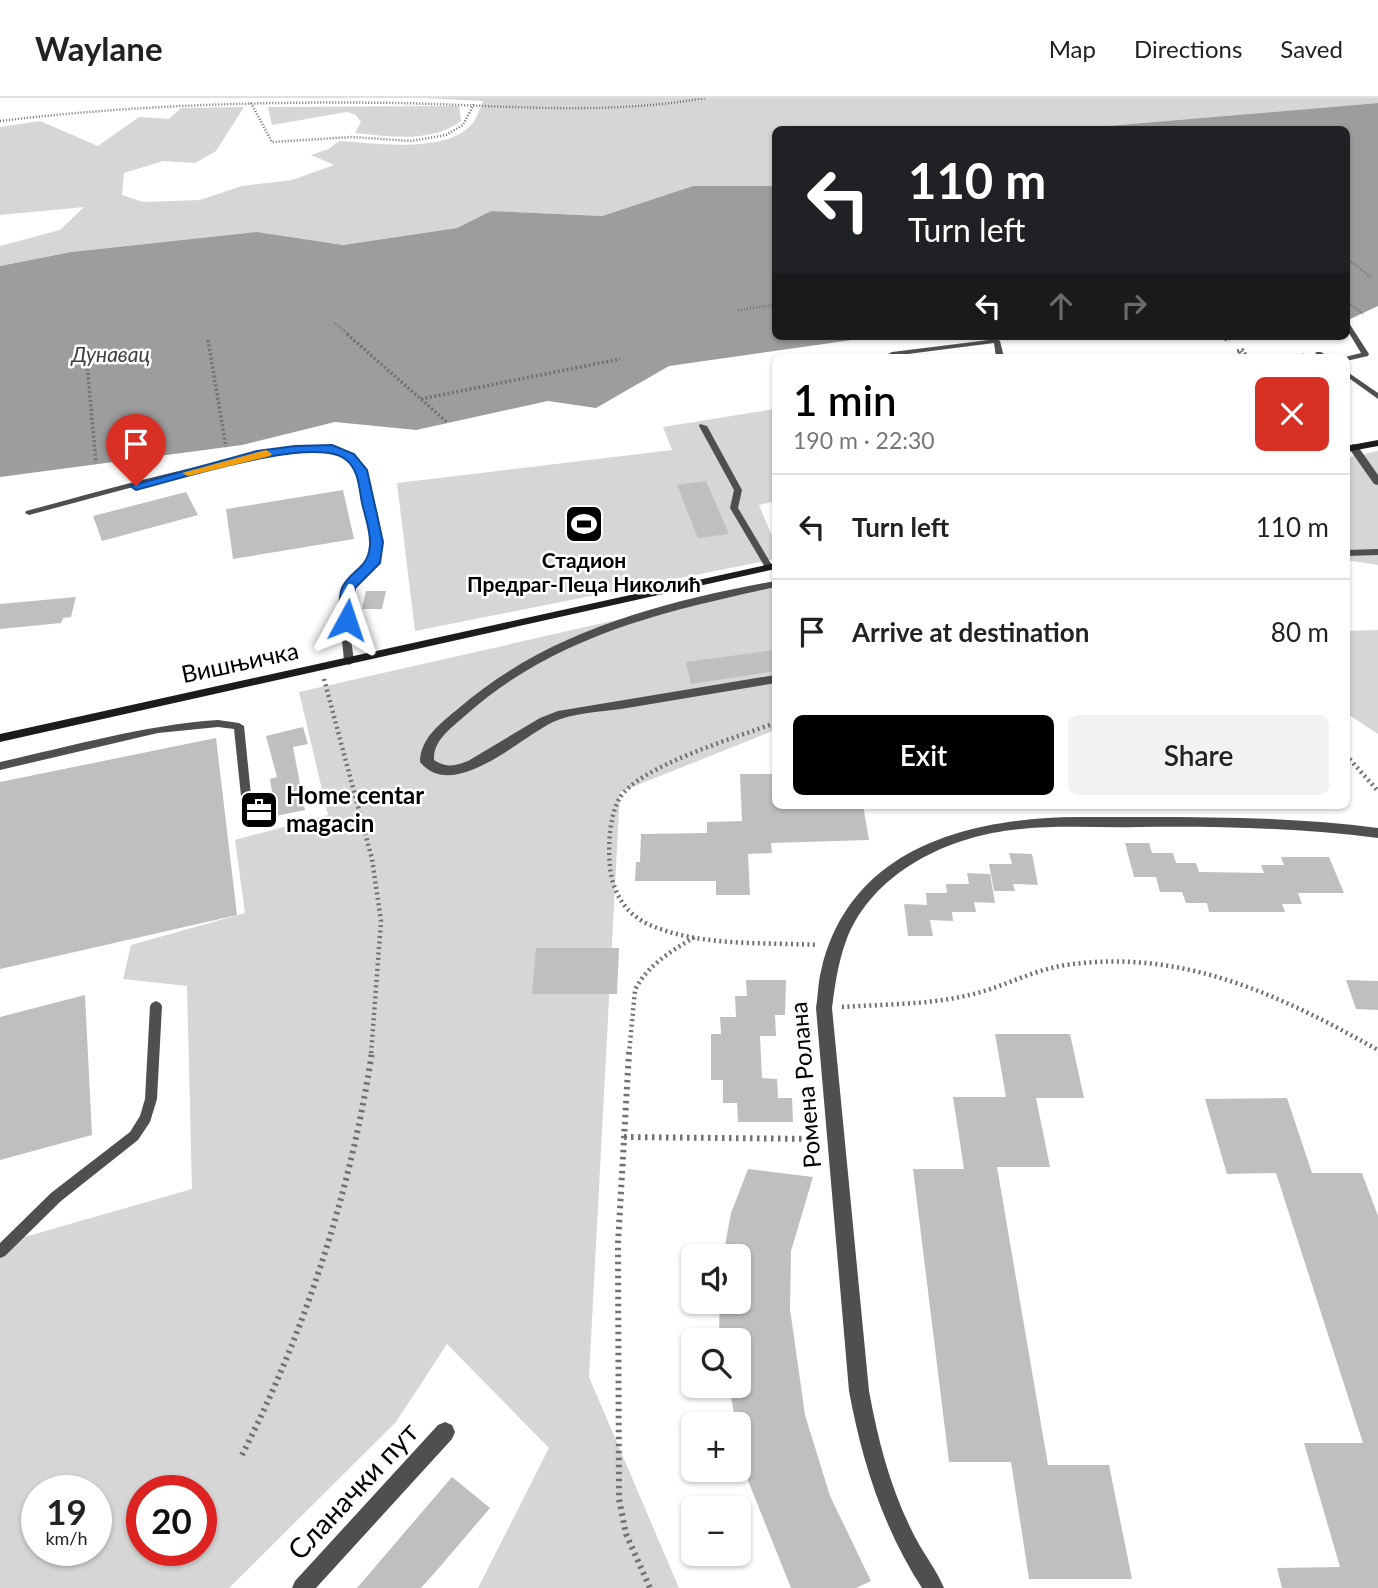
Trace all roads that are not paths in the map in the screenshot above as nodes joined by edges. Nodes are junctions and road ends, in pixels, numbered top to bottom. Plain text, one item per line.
1 (1350, 330) edge
2 (892, 354) dead end
3 (999, 354) edge
4 (1350, 358) edge
5 (1350, 376) edge
6 (1378, 397) edge
7 (703, 426) dead end
8 (1378, 443) edge
9 (1350, 448) edge
10 (1378, 482) edge
11 (29, 513) dead end
12 (1378, 552) edge
13 (1350, 553) edge
14 (772, 567) edge
15 (772, 585) edge
16 (349, 662) junction
17 (772, 679) edge
18 (0, 738) edge
19 (0, 766) edge
20 (248, 815) dead end
21 (1378, 833) edge
22 (156, 1006) dead end
23 (0, 1252) edge
24 (446, 1432) dead end
25 (302, 1588) edge
26 (934, 1588) edge

1 - 4 lane
2 - 3 lane
5 - 6 lane
7 - 14 lane
8 - 9 street
9 - 10 street
11 - 16 lane
12 - 13 street
14 - 16 street, Вишњичка
15 - 17 street
16 - 18 street, Вишњичка
19 - 20 lane
21 - 26 street, Ромена Ролана
22 - 23 lane
24 - 25 street, Сланачки пут

